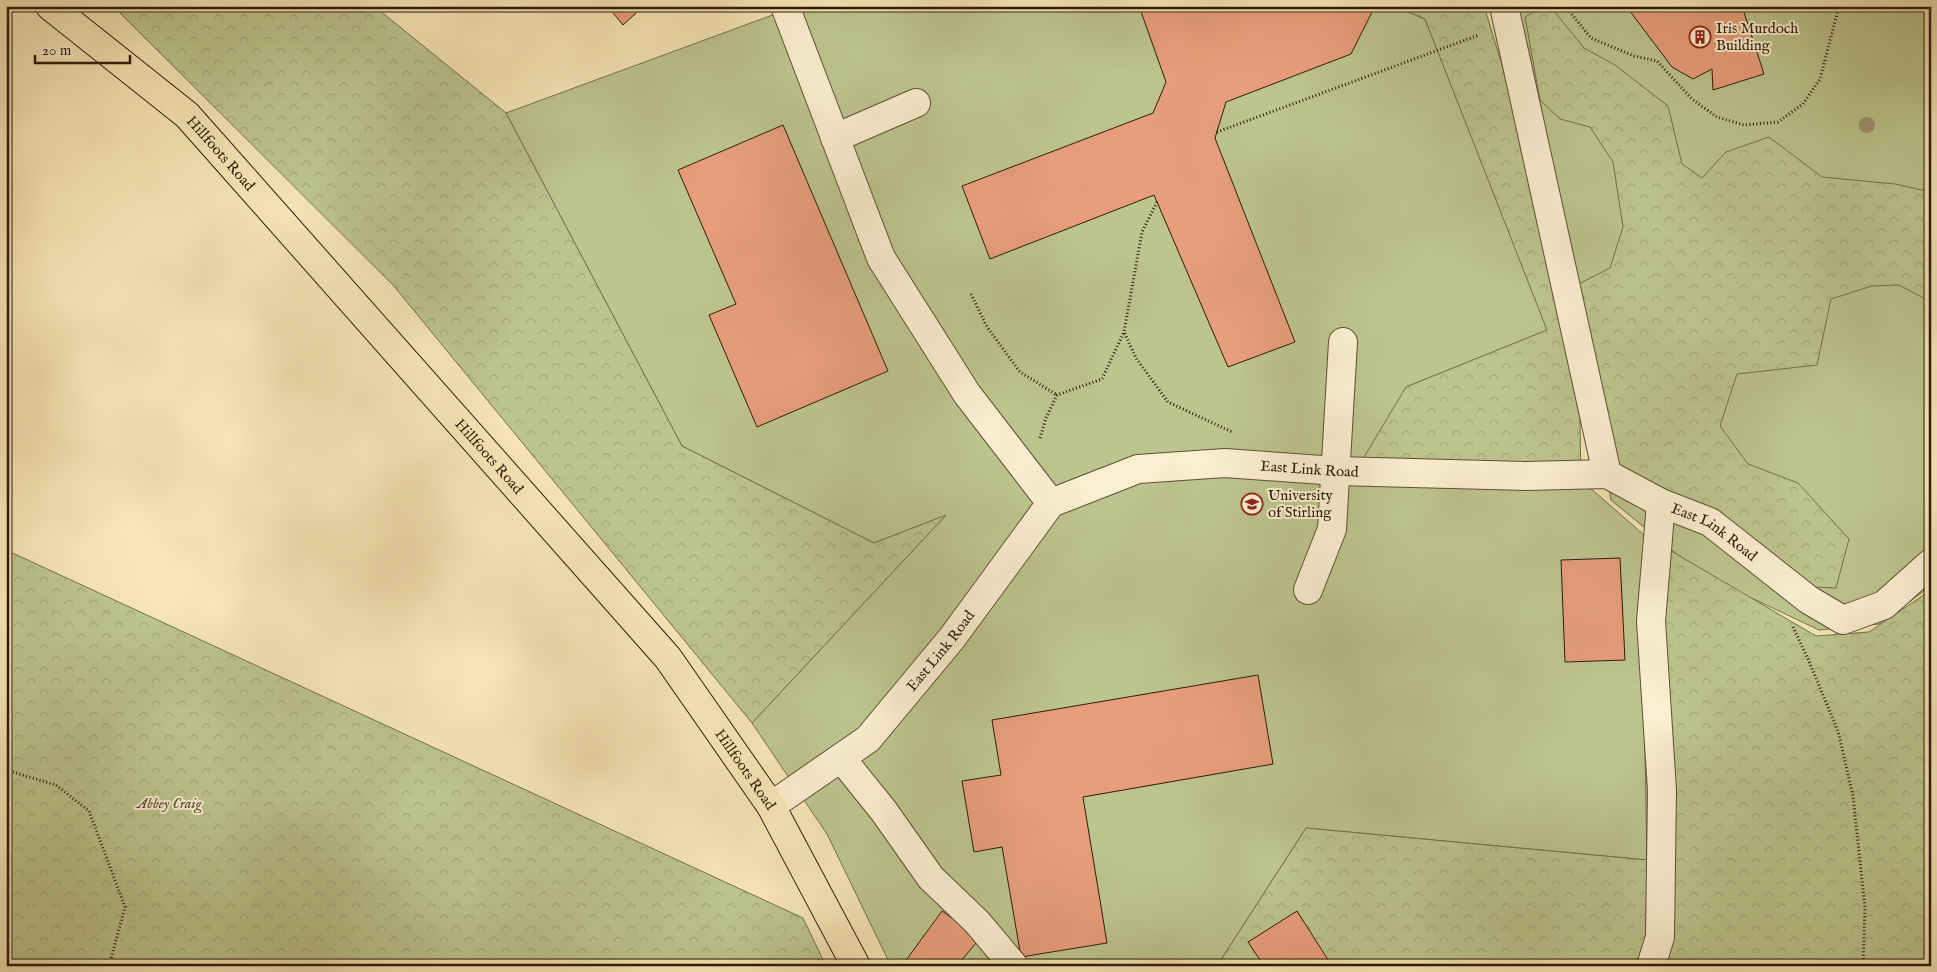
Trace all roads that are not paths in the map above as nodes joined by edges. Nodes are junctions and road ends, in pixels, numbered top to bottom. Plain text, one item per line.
1 (50, 6) edge
2 (785, 6) edge
3 (1506, 15) edge
4 (916, 103) dead end
5 (835, 138) junction
6 (1343, 342) dead end
7 (1336, 471) junction
8 (1608, 474) junction
9 (1051, 503) junction
10 (1661, 503) junction
11 (1931, 563) edge
12 (1308, 590) dead end
13 (841, 758) junction
14 (771, 806) junction
15 (856, 966) edge
16 (1014, 966) edge
17 (1651, 966) edge

1 - 14 main road, Hillfoots Road
2 - 5 lane
3 - 8 lane
4 - 5 lane
5 - 9 lane
6 - 7 lane
7 - 8 lane, East Link Road
7 - 9 lane, East Link Road
7 - 12 lane
8 - 10 lane, East Link Road
9 - 13 lane, East Link Road
10 - 11 lane, East Link Road
10 - 17 lane
13 - 14 lane, East Link Road
13 - 16 lane
14 - 15 main road, Hillfoots Road

